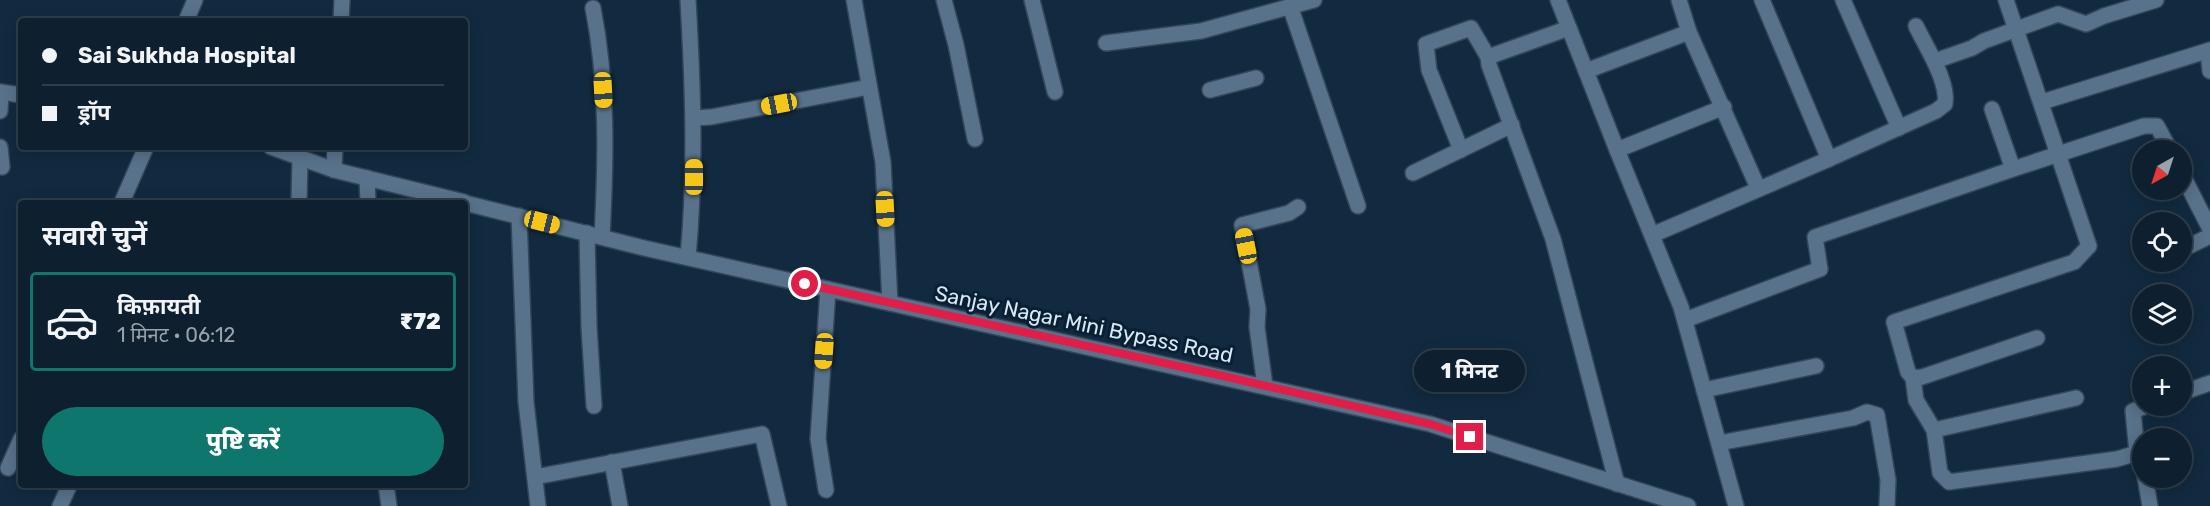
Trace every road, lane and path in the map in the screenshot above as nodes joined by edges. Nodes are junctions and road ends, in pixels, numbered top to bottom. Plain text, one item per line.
1 (195, 0) edge
2 (342, 0) edge
3 (688, 0) edge
4 (854, 0) edge
5 (944, 0) edge
6 (1032, 0) edge
7 (1314, 0) edge
8 (1558, 0) edge
9 (1679, 0) edge
10 (1762, 0) edge
11 (1843, 0) edge
12 (2006, 0) edge
13 (2156, 0) edge
14 (1290, 6) junction
15 (593, 8) dead end
16 (187, 18) edge
17 (341, 18) edge
18 (1916, 26) dead end
19 (1569, 28) junction
20 (2017, 30) junction
21 (1689, 32) junction
22 (1106, 43) dead end
23 (2209, 50) edge
24 (1488, 57) junction
25 (1935, 62) junction
26 (1586, 70) junction
27 (2210, 71) edge
28 (1256, 78) dead end
29 (869, 87) junction
30 (1210, 90) dead end
31 (1, 92) edge
32 (1055, 92) dead end
33 (18, 95) edge
34 (2042, 102) junction
35 (1724, 107) junction
36 (1992, 110) dead end
37 (0, 111) edge
38 (694, 117) junction
39 (1512, 125) junction
40 (1899, 128) junction
41 (975, 139) dead end
42 (2165, 140) edge
43 (0, 147) edge
44 (145, 150) edge
45 (279, 150) edge
46 (335, 150) edge
47 (1461, 150) junction
48 (1617, 150) junction
49 (2057, 153) junction
50 (300, 158) junction
51 (1830, 159) junction
52 (2, 167) dead end
53 (2013, 169) junction
54 (334, 170) junction
55 (1413, 172) dead end
56 (367, 178) junction
57 (1758, 188) junction
58 (2192, 194) edge
59 (123, 200) edge
60 (299, 200) edge
61 (368, 200) edge
62 (444, 200) edge
63 (468, 204) edge
64 (1358, 206) dead end
65 (1298, 207) dead end
66 (519, 216) junction
67 (2210, 229) edge
68 (595, 235) junction
69 (1652, 235) junction
70 (2210, 236) edge
71 (2192, 245) edge
72 (688, 257) junction
73 (828, 289) junction
74 (890, 303) junction
75 (1685, 320) junction
76 (2037, 338) dead end
77 (1816, 366) dead end
78 (1913, 378) junction
79 (2210, 383) edge
80 (1265, 386) junction
81 (2192, 389) edge
82 (1704, 390) junction
83 (2076, 398) dead end
84 (594, 406) dead end
85 (1934, 430) junction
86 (1719, 443) junction
87 (18, 447) edge
88 (2132, 458) edge
89 (612, 462) junction
90 (10, 469) edge
91 (535, 477) junction
92 (1617, 484) junction
93 (68, 488) edge
94 (387, 488) edge
95 (2147, 488) edge
96 (826, 490) dead end
97 (533, 505) edge
98 (60, 506) edge
99 (389, 506) edge
100 (620, 506) edge
101 (779, 506) edge
102 (1688, 506) edge
103 (1736, 506) edge
104 (1887, 506) edge
105 (2150, 506) edge

1 - 16 street
2 - 17 street
3 - 38 street
4 - 29 street
5 - 41 street
6 - 32 street
7 - 14 street
8 - 19 street
9 - 21 street
10 - 51 street
11 - 40 street
12 - 20 street
13 - 20 street
14 - 22 street
14 - 64 street
15 - 68 street
18 - 25 street
19 - 24 street
19 - 26 street
20 - 25 street
20 - 34 street
21 - 26 street
21 - 35 street
23 - 27 street
23 - 34 street
24 - 39 street
24 - 47 street
25 - 40 street
26 - 48 street
28 - 30 street
29 - 38 street
29 - 74 street
31 - 33 street
31 - 37 street
34 - 49 street
35 - 48 street
35 - 57 street
36 - 53 street
38 - 72 street
39 - 47 street
39 - 92 street
40 - 51 street
42 - 49 street
43 - 52 street
44 - 59 street
45 - 50 street, Sanjay Nagar Mini Bypass Road
46 - 54 street
47 - 55 street
48 - 69 street
49 - 53 street
49 - 78 street
50 - 54 street, Sanjay Nagar Mini Bypass Road
50 - 60 street
51 - 57 street
53 - 75 street
54 - 56 street, Sanjay Nagar Mini Bypass Road
56 - 61 street
56 - 62 street, Sanjay Nagar Mini Bypass Road
57 - 69 street
58 - 67 street
63 - 66 street, Sanjay Nagar Mini Bypass Road
65 - 80 street
66 - 68 street, Sanjay Nagar Mini Bypass Road
66 - 91 street
68 - 72 street, Sanjay Nagar Mini Bypass Road
68 - 84 street
69 - 75 street
70 - 71 street
72 - 73 street, Sanjay Nagar Mini Bypass Road
73 - 74 street, Sanjay Nagar Mini Bypass Road
73 - 96 street
74 - 80 street, Sanjay Nagar Mini Bypass Road
75 - 82 street
76 - 78 street
77 - 82 street
78 - 85 street
79 - 81 street
80 - 92 street, Sanjay Nagar Mini Bypass Road
82 - 86 street
83 - 85 street
85 - 88 street
86 - 103 street
86 - 104 street
87 - 90 street
89 - 91 street
89 - 100 street
89 - 101 street
91 - 97 street
92 - 102 street, Sanjay Nagar Mini Bypass Road
93 - 98 street
94 - 99 street
95 - 105 street

